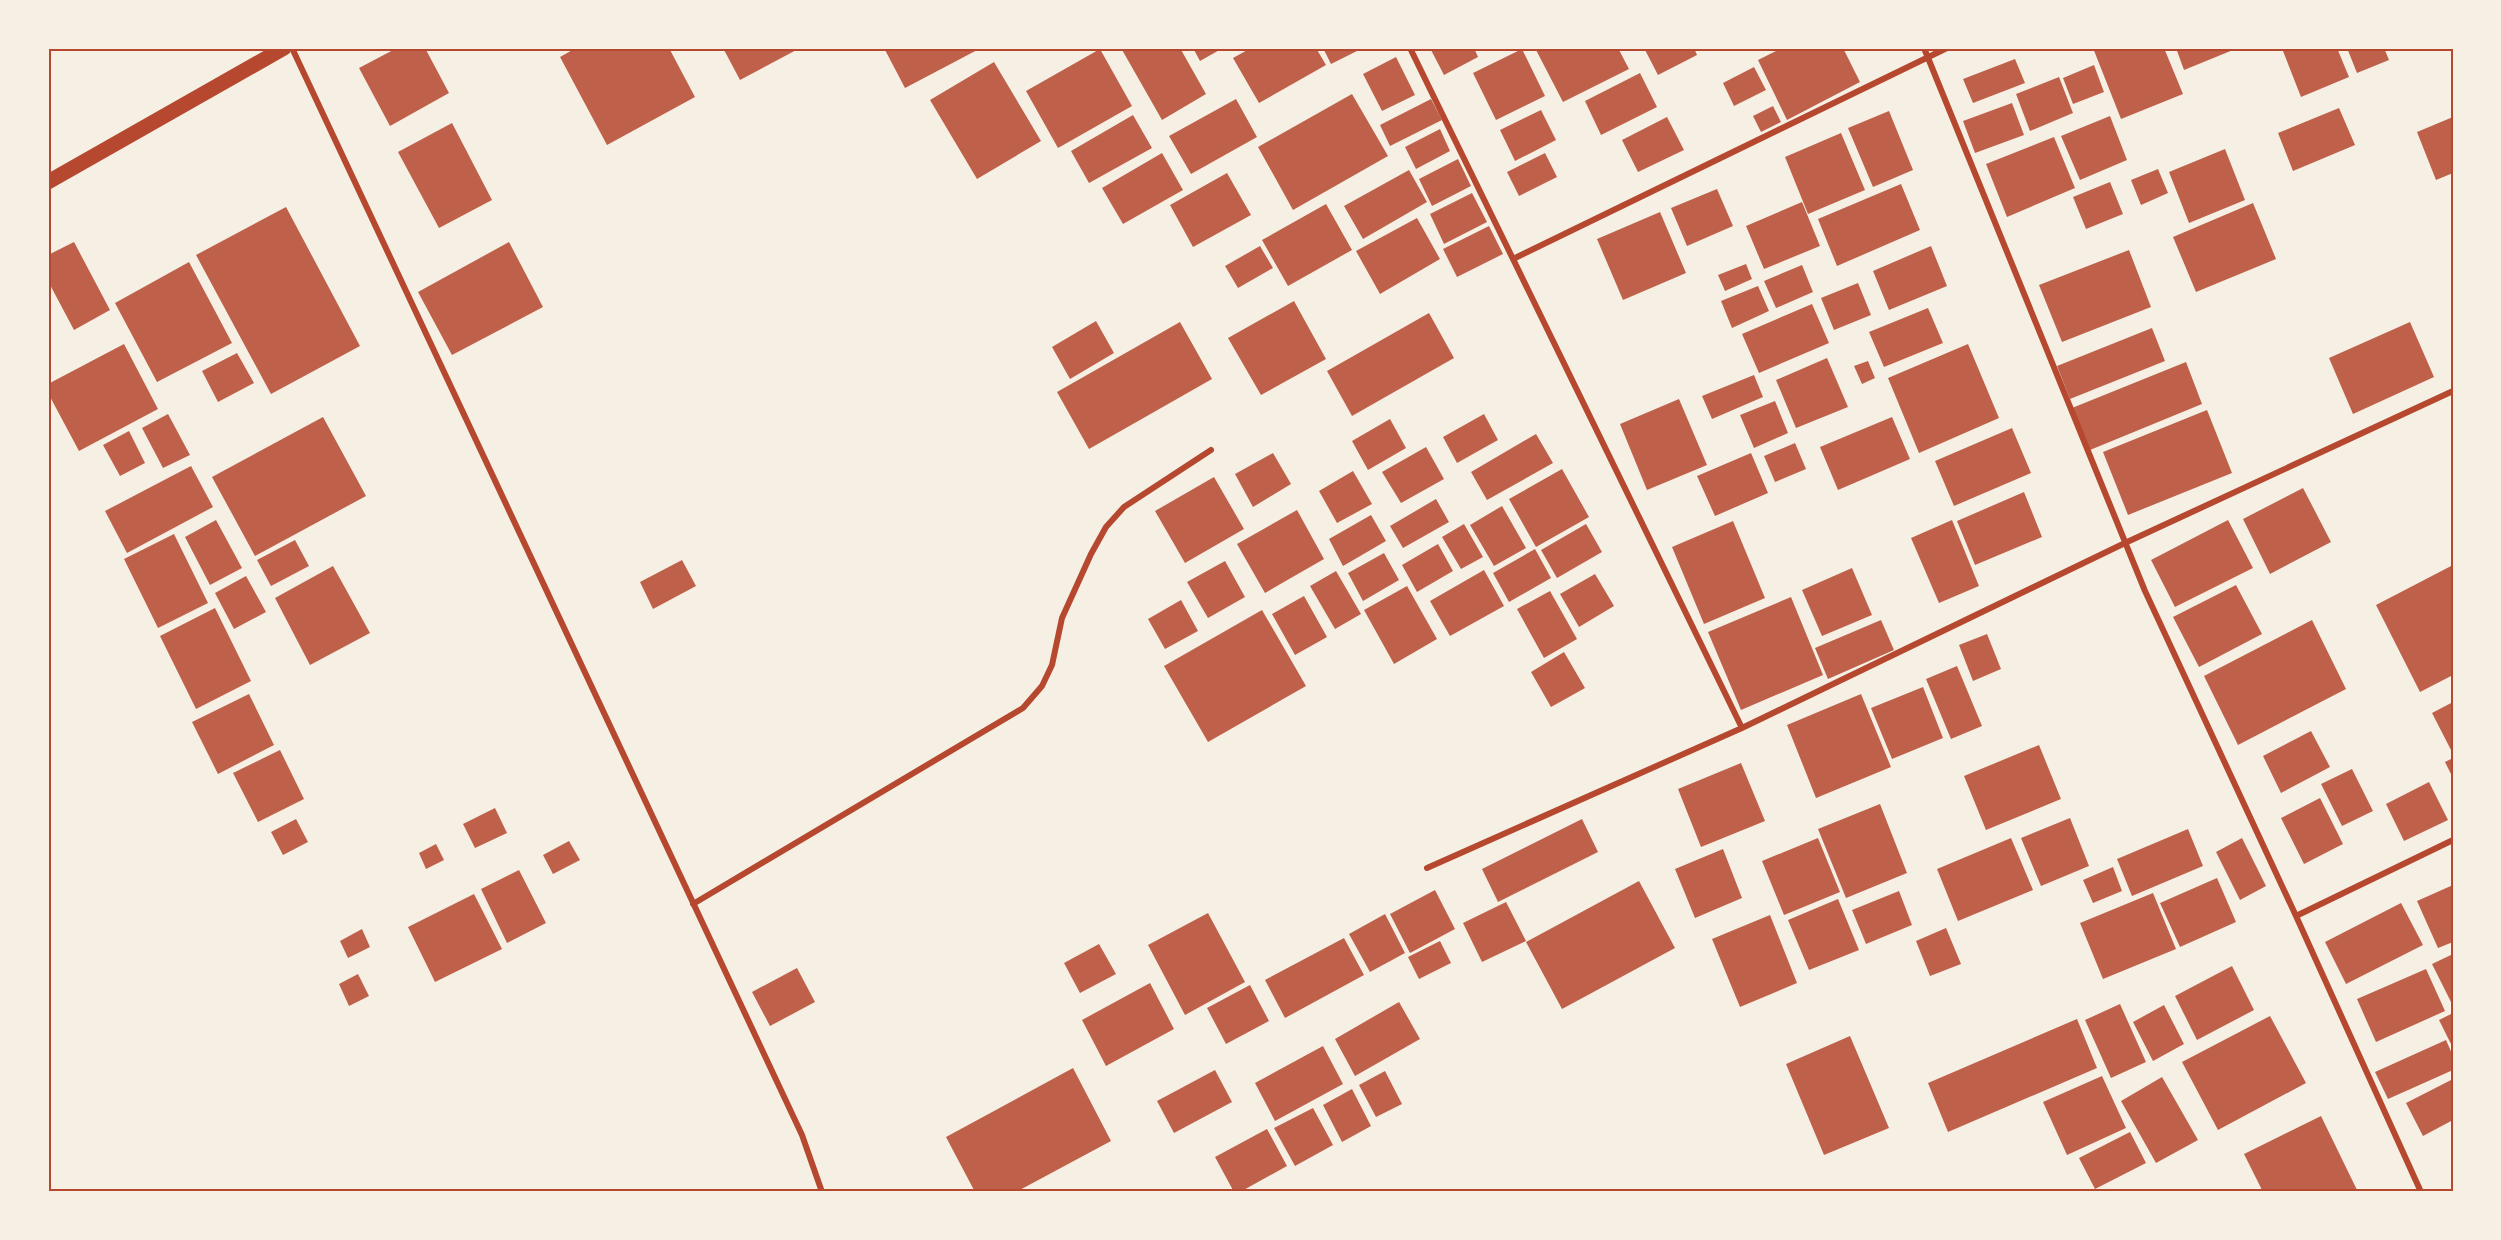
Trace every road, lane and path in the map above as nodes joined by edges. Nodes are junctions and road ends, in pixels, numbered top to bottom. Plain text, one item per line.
1 (285, 48) edge
2 (292, 48) edge
3 (1410, 48) edge
4 (1924, 48) edge
5 (1947, 48) edge
6 (1928, 57) junction
7 (48, 182) edge
8 (1513, 260) junction
9 (2453, 391) edge
10 (1211, 450) dead end
11 (2125, 543) junction
12 (1742, 728) junction
13 (2453, 840) edge
14 (1427, 868) dead end
15 (693, 904) junction
16 (2296, 916) junction
17 (822, 1192) edge
18 (2421, 1192) edge

1 - 7 main road
2 - 15 street
3 - 8 street
4 - 6 street
5 - 6 street
6 - 8 street
6 - 11 street
8 - 12 street
9 - 11 street
10 - 15 street
11 - 12 street
11 - 16 street
12 - 14 street
13 - 16 street
15 - 17 street
16 - 18 street

